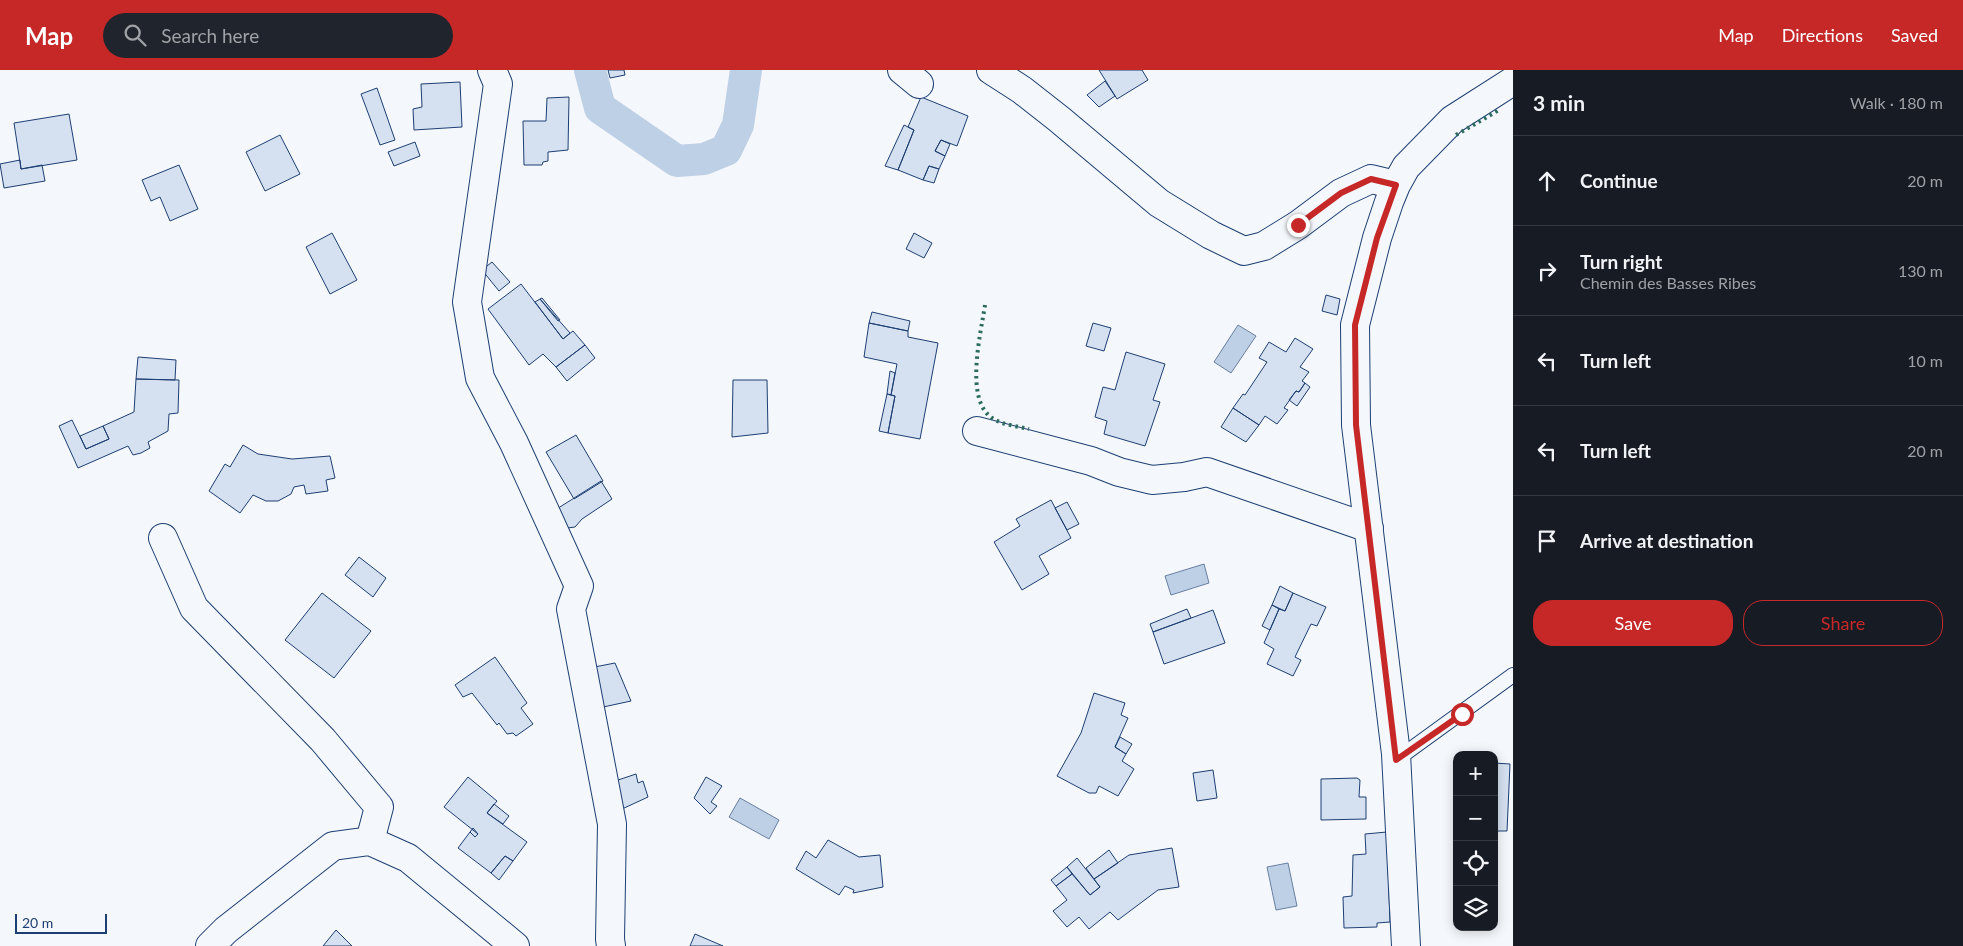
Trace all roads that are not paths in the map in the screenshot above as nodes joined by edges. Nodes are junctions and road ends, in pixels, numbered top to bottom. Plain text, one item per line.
1 (492, 70) edge
2 (991, 70) edge
3 (1513, 81) edge
4 (1396, 185) junction
5 (977, 431) dead end
6 (1369, 528) junction
7 (163, 538) dead end
8 (1513, 676) edge
9 (1396, 760) junction
10 (370, 841) junction
11 (210, 946) edge
12 (515, 946) edge
13 (611, 946) edge
14 (1406, 946) edge

1 - 13 street
2 - 4 street
3 - 4 street
4 - 6 street
5 - 6 street
6 - 9 street
7 - 10 street
8 - 9 lane
9 - 14 street
10 - 11 street
10 - 12 street

